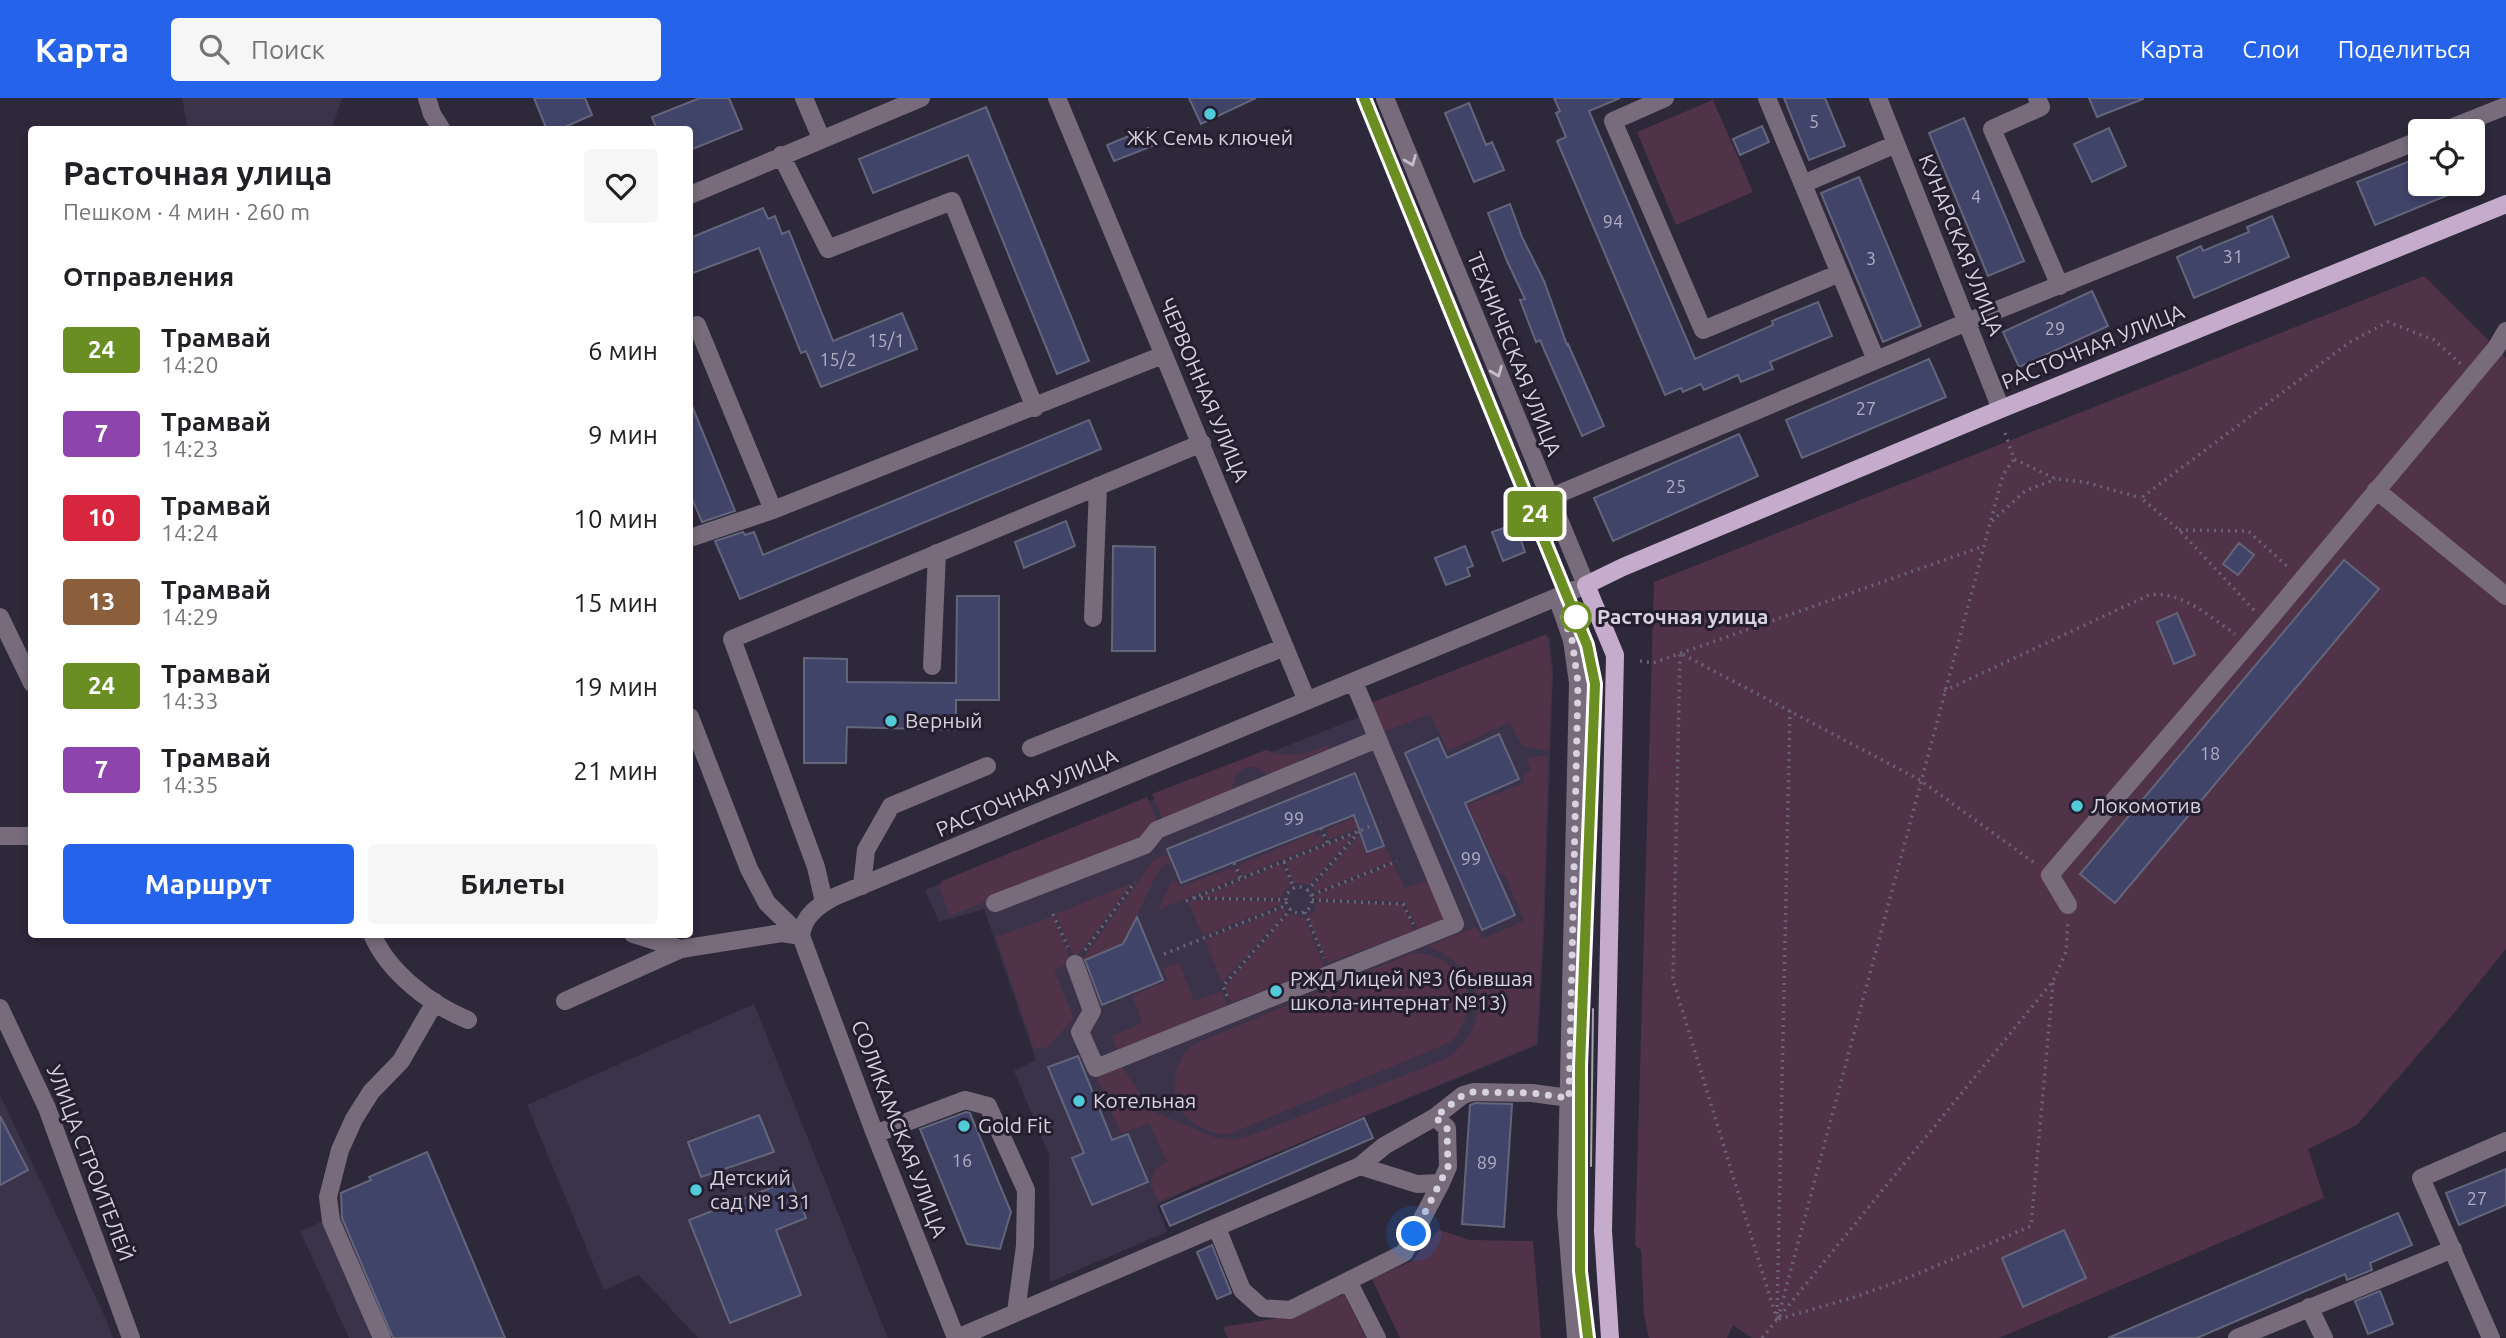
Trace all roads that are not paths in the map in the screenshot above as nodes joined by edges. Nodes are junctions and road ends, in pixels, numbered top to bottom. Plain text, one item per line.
1 (427, 98) edge
2 (804, 98) edge
3 (921, 98) edge
4 (1057, 98) edge
5 (1385, 98) edge
6 (1665, 98) edge
7 (1767, 98) edge
8 (1878, 98) edge
9 (2037, 98) edge
10 (2497, 108) edge
11 (2471, 119) edge
12 (440, 126) edge
13 (821, 138) junction
14 (1896, 144) junction
15 (2408, 146) edge
16 (781, 155) junction
17 (1803, 184) junction
18 (693, 194) edge
19 (2506, 204) edge
20 (1840, 273) junction
21 (2060, 286) junction
22 (1967, 323) junction
23 (697, 325) dead end
24 (2506, 331) edge
25 (1163, 355) junction
26 (1877, 360) junction
27 (1035, 408) junction
28 (2001, 409) junction
29 (1202, 443) junction
30 (1098, 486) junction
31 (2376, 490) junction
32 (1549, 498) junction
33 (773, 510) junction
34 (693, 537) edge
35 (937, 553) junction
36 (1586, 584) junction
37 (2506, 596) edge
38 (1557, 597) junction
39 (0, 617) edge
40 (1093, 618) dead end
41 (1285, 647) junction
42 (932, 666) dead end
43 (28, 675) edge
44 (1354, 681) junction
45 (1307, 701) junction
46 (693, 725) edge
47 (1377, 739) junction
48 (1031, 748) dead end
49 (987, 766) dead end
50 (0, 836) edge
51 (28, 836) edge
52 (863, 886) junction
53 (824, 902) junction
54 (995, 903) dead end
55 (2068, 905) road end
56 (802, 936) junction
57 (374, 938) edge
58 (646, 938) edge
59 (681, 949) junction
60 (1075, 964) road end
61 (565, 1001) dead end
62 (435, 1002) junction
63 (0, 1008) edge
64 (468, 1020) dead end
65 (1569, 1098) junction
66 (1435, 1117) junction
67 (875, 1134) junction
68 (2506, 1141) edge
69 (1360, 1166) junction
70 (1441, 1183) junction
71 (1217, 1228) junction
72 (2453, 1249) junction
73 (1348, 1281) junction
74 (2309, 1307) junction
75 (1016, 1312) junction
76 (131, 1338) edge
77 (382, 1338) edge
78 (956, 1338) edge
79 (1377, 1338) edge
80 (1576, 1338) edge
81 (1610, 1338) edge
82 (2237, 1338) edge
83 (2324, 1338) edge
84 (2491, 1338) edge

1 - 12 street
2 - 13 street
3 - 13 street
4 - 25 street, ЧЕРВОННАЯ УЛИЦА
5 -> 32 street, ТЕХНИЧЕСКАЯ УЛИЦА
6 - 20 street
7 - 17 street
8 - 14 street, КУНАРСКАЯ УЛИЦА
9 - 21 street
10 - 11 street
13 - 16 street
14 - 17 street
14 - 22 street, КУНАРСКАЯ УЛИЦА
15 - 21 street
16 - 18 street
16 - 27 street
17 - 20 street
19 - 28 main road, РАСТОЧНАЯ УЛИЦА
20 - 26 street
21 - 22 street
22 - 26 street
22 - 28 street, КУНАРСКАЯ УЛИЦА
23 - 33 street
24 - 31 street
25 - 27 street
25 - 29 street, ЧЕРВОННАЯ УЛИЦА
26 - 32 street
27 - 33 street
28 - 36 main road, РАСТОЧНАЯ УЛИЦА
29 - 30 street
29 - 41 street, ЧЕРВОННАЯ УЛИЦА
30 - 35 street
30 - 40 street
31 - 37 street
31 - 55 street
32 - 36 street, ТЕХНИЧЕСКАЯ УЛИЦА
33 - 34 street
35 - 42 street
35 - 53 street
36 - 38 street, РАСТОЧНАЯ УЛИЦА
36 - 81 main road, ТЕХНИЧЕСКАЯ УЛИЦА
38 - 44 street, РАСТОЧНАЯ УЛИЦА
38 - 65 street
39 - 43 street
41 - 45 street, ЧЕРВОННАЯ УЛИЦА
41 - 48 street
44 - 45 street, РАСТОЧНАЯ УЛИЦА
44 - 47 street
45 - 52 street, РАСТОЧНАЯ УЛИЦА
46 - 56 street, СОЛИКАМСКАЯ УЛИЦА
47 - 54 street
47 - 60 street
49 - 52 street
50 - 51 street
52 - 53 street, РАСТОЧНАЯ УЛИЦА
53 - 56 street, РАСТОЧНАЯ УЛИЦА
56 - 59 street
56 - 67 street, СОЛИКАМСКАЯ УЛИЦА
57 - 62 street
58 - 59 street
59 - 61 street
62 - 64 street
62 - 77 street
63 - 76 street, УЛИЦА СТРОИТЕЛЕЙ
65 - 66 street
65 - 80 street
66 - 69 street
66 - 70 street
67 - 75 street
67 - 78 street, СОЛИКАМСКАЯ УЛИЦА
68 - 72 street
69 - 70 street
69 - 71 street
70 - 73 street
71 - 73 street
71 - 75 street
72 - 74 street
72 - 84 street
73 - 79 street
74 - 82 street
74 - 83 street
75 - 78 street

